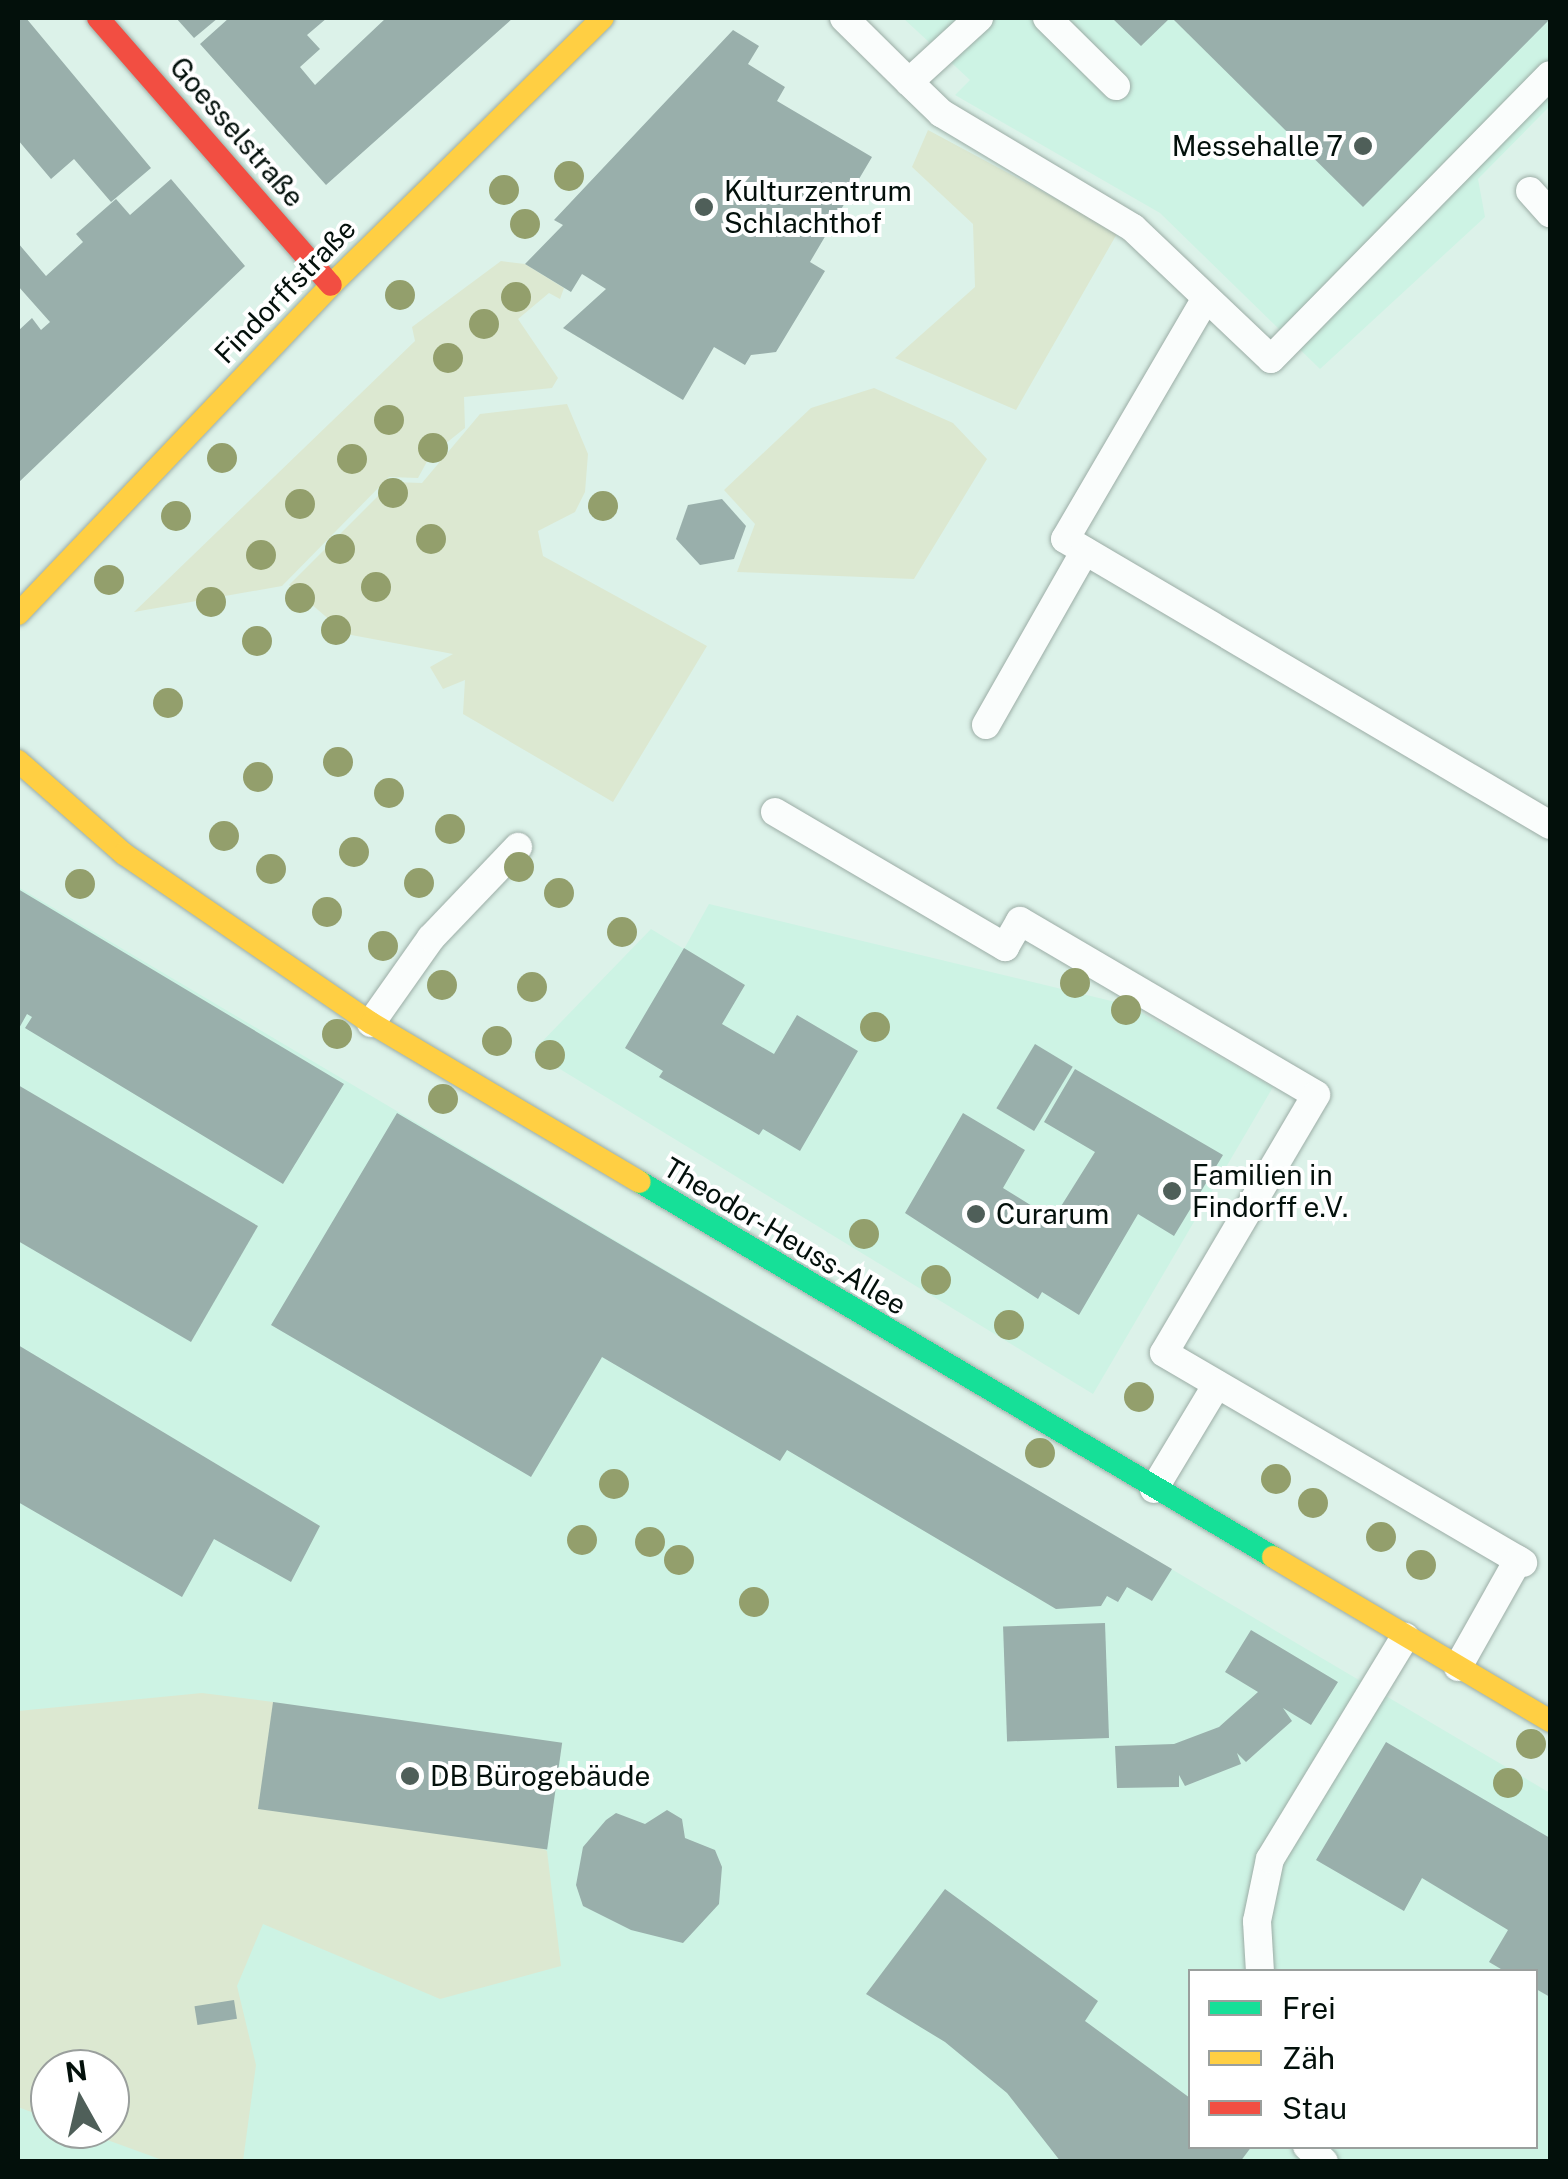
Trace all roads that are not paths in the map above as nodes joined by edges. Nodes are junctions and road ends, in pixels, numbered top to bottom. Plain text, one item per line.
1 (98, 18) edge
2 (602, 18) edge
3 (844, 18) edge
4 (980, 18) edge
5 (1047, 18) edge
6 (1550, 75) edge
7 (909, 82) junction
8 (1116, 86) dead end
9 (1530, 192) dead end
10 (1550, 213) edge
11 (331, 285) junction
12 (1206, 298) junction
13 (1085, 551) junction
14 (18, 614) edge
15 (986, 725) dead end
16 (18, 760) edge
17 (775, 812) dead end
18 (1550, 824) edge
19 (518, 847) dead end
20 (372, 1023) junction
21 (1217, 1384) junction
22 (1154, 1489) junction
23 (1405, 1637) junction
24 (1458, 1667) junction
25 (1550, 1720) edge
26 (1260, 1969) edge

1 - 11 street, Goesselstraße
2 - 11 street, Findorffstraße
3 - 7 lane
4 - 7 lane
5 - 8 lane
6 - 12 lane
7 - 12 lane
9 - 10 lane
11 - 14 street, Findorffstraße
12 - 13 lane
13 - 15 lane
13 - 18 lane
16 - 20 street, Theodor-Heuss-Allee
17 - 21 lane
19 - 20 lane
20 - 22 street, Theodor-Heuss-Allee
21 - 22 lane
21 - 24 lane
22 - 23 street, Theodor-Heuss-Allee
23 - 24 street, Theodor-Heuss-Allee
23 - 26 lane
24 - 25 street, Theodor-Heuss-Allee

